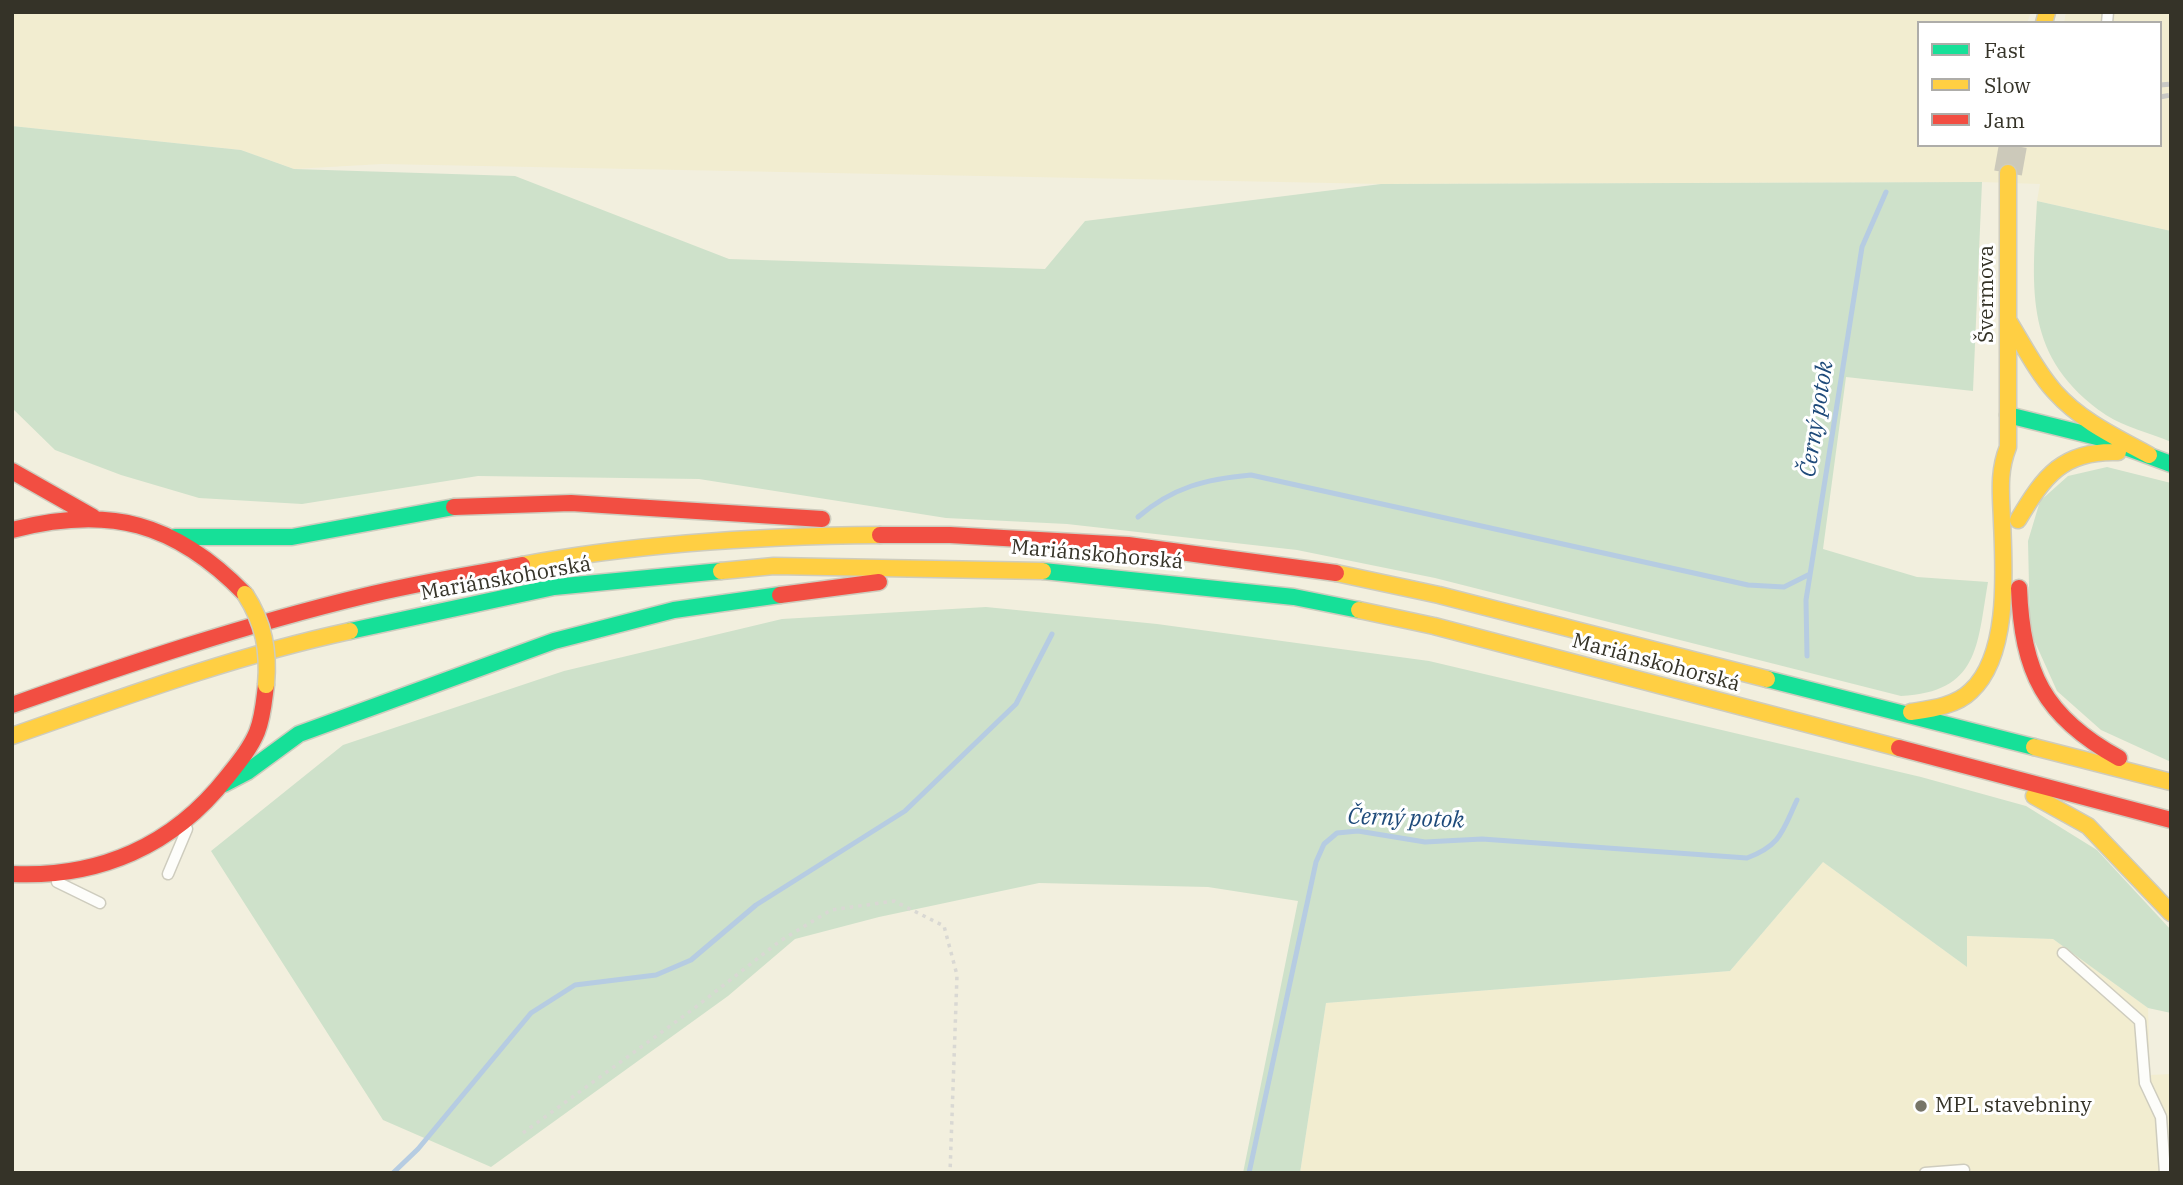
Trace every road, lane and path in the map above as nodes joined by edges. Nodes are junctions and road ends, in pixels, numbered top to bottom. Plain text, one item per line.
1 (2008, 173) tunnel mouth
2 (2008, 320) junction
3 (2008, 415) junction
4 (2008, 447) junction
5 (2149, 455) junction
6 (2171, 464) edge
7 (12, 471) edge
8 (93, 517) junction
9 (2018, 520) junction
10 (12, 530) edge
11 (950, 535) junction
12 (175, 537) junction
13 (1018, 568) junction
14 (12, 705) edge
15 (1905, 713) junction
16 (12, 736) edge
17 (1984, 772) junction
18 (2170, 782) edge
19 (223, 783) junction
20 (193, 816) junction
21 (2171, 820) edge
22 (168, 874) dead end
23 (44, 875) junction
24 (17, 877) edge
25 (100, 903) dead end
26 (2171, 913) edge
27 (2063, 953) dead end
28 (523, 1133) dead end
29 (1964, 1170) dead end
30 (950, 1173) edge
31 (1925, 1173) edge
32 (2165, 1173) edge

1 - 2 main road, Švermova
2 - 3 main road, Švermova
2 - 5 main road
3 - 4 main road, Švermova
3 - 5 main road
4 - 9 main road
4 - 15 main road
5 - 6 main road
5 - 9 main road
7 - 8 main road
8 - 10 main road
8 - 12 main road
9 - 18 main road
11 - 12 main road
11 - 14 main road, Mariánskohorská
11 - 15 main road, Mariánskohorská
12 - 19 main road, bridge
13 - 16 main road, Mariánskohorská
13 - 17 main road, Mariánskohorská
13 - 19 main road
15 - 18 main road, Mariánskohorská
17 - 21 main road, Mariánskohorská
17 - 26 main road
19 - 20 main road
20 - 22 lane
20 - 23 main road
23 - 24 main road
23 - 25 lane
27 - 32 lane
28 - 30 path
29 - 31 lane

